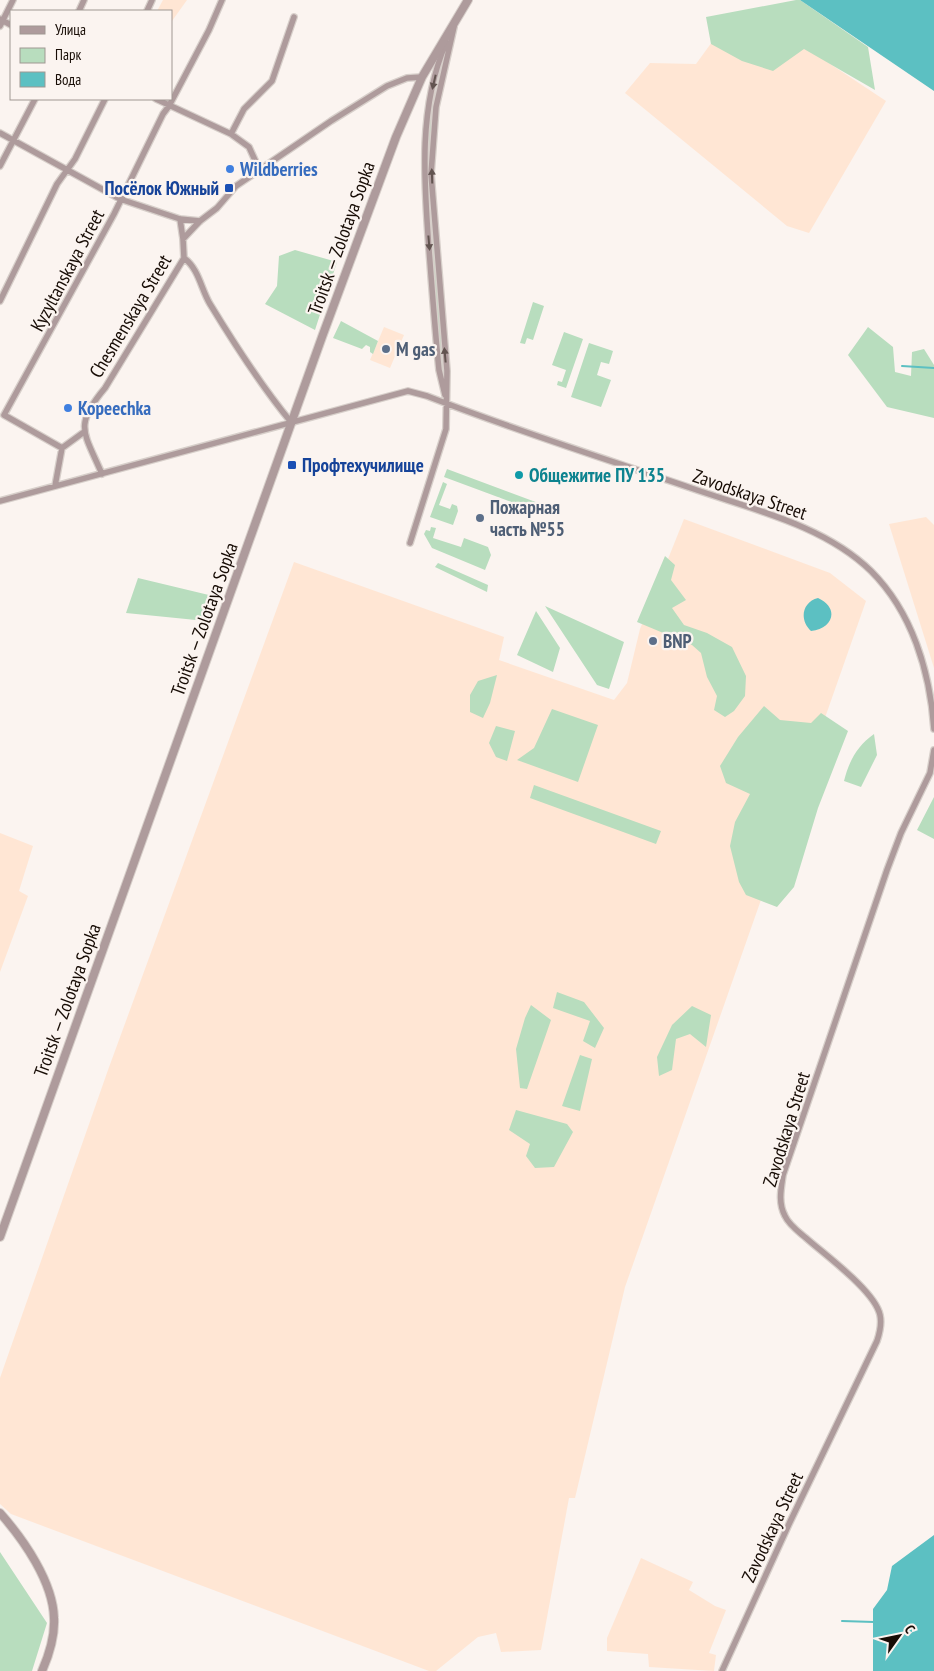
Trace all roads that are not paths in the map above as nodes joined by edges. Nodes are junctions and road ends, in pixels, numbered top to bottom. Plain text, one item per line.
1 (13, 0) edge
2 (222, 0) edge
3 (468, 0) edge
4 (294, 17) dead end
5 (456, 20) junction
6 (1, 22) edge
7 (422, 77) junction
8 (34, 100) edge
9 (104, 100) edge
10 (158, 100) edge
11 (169, 106) junction
12 (0, 133) edge
13 (231, 134) junction
14 (14, 141) junction
15 (0, 166) edge
16 (67, 169) junction
17 (259, 169) junction
18 (120, 199) junction
19 (180, 219) junction
20 (200, 221) junction
21 (183, 238) junction
22 (184, 258) junction
23 (0, 301) edge
24 (447, 404) junction
25 (2, 414) edge
26 (292, 422) junction
27 (84, 432) junction
28 (62, 448) junction
29 (102, 474) junction
30 (55, 486) junction
31 (0, 501) edge
32 (410, 543) dead end
33 (934, 729) edge
34 (934, 750) edge
35 (0, 1237) edge
36 (0, 1513) edge
37 (42, 1671) edge
38 (722, 1671) edge

1 - 6 street
2 - 11 street, Kyzyltanskaya Street
3 - 5 street, Troitsk — Zolotaya Sopka
4 - 13 street
5 - 7 street, Troitsk — Zolotaya Sopka
5 - 24 street
7 - 17 street, Chesmenskaya Street
7 - 26 street, Troitsk — Zolotaya Sopka
8 - 14 street
9 - 16 street
10 - 11 street
11 - 13 street
11 - 18 street, Kyzyltanskaya Street
12 - 14 street
13 - 17 street
14 - 15 street
14 - 16 street
16 - 18 street
16 - 23 street
17 - 20 street, Chesmenskaya Street
18 - 19 street
18 - 25 street, Kyzyltanskaya Street
19 - 20 street
19 - 21 street
20 - 21 street, Chesmenskaya Street
21 - 22 street, Chesmenskaya Street
22 - 26 street
22 - 27 street, Chesmenskaya Street
24 - 26 street, Zavodskaya Street
24 - 32 street
24 - 33 street, Zavodskaya Street
25 - 28 street, Kyzyltanskaya Street
26 - 29 street, Zavodskaya Street
26 - 35 street, Troitsk — Zolotaya Sopka
27 - 28 street
27 - 29 street
28 - 30 street
29 - 30 street, Zavodskaya Street
30 - 31 street, Zavodskaya Street
34 - 38 street, Zavodskaya Street
36 - 37 street

